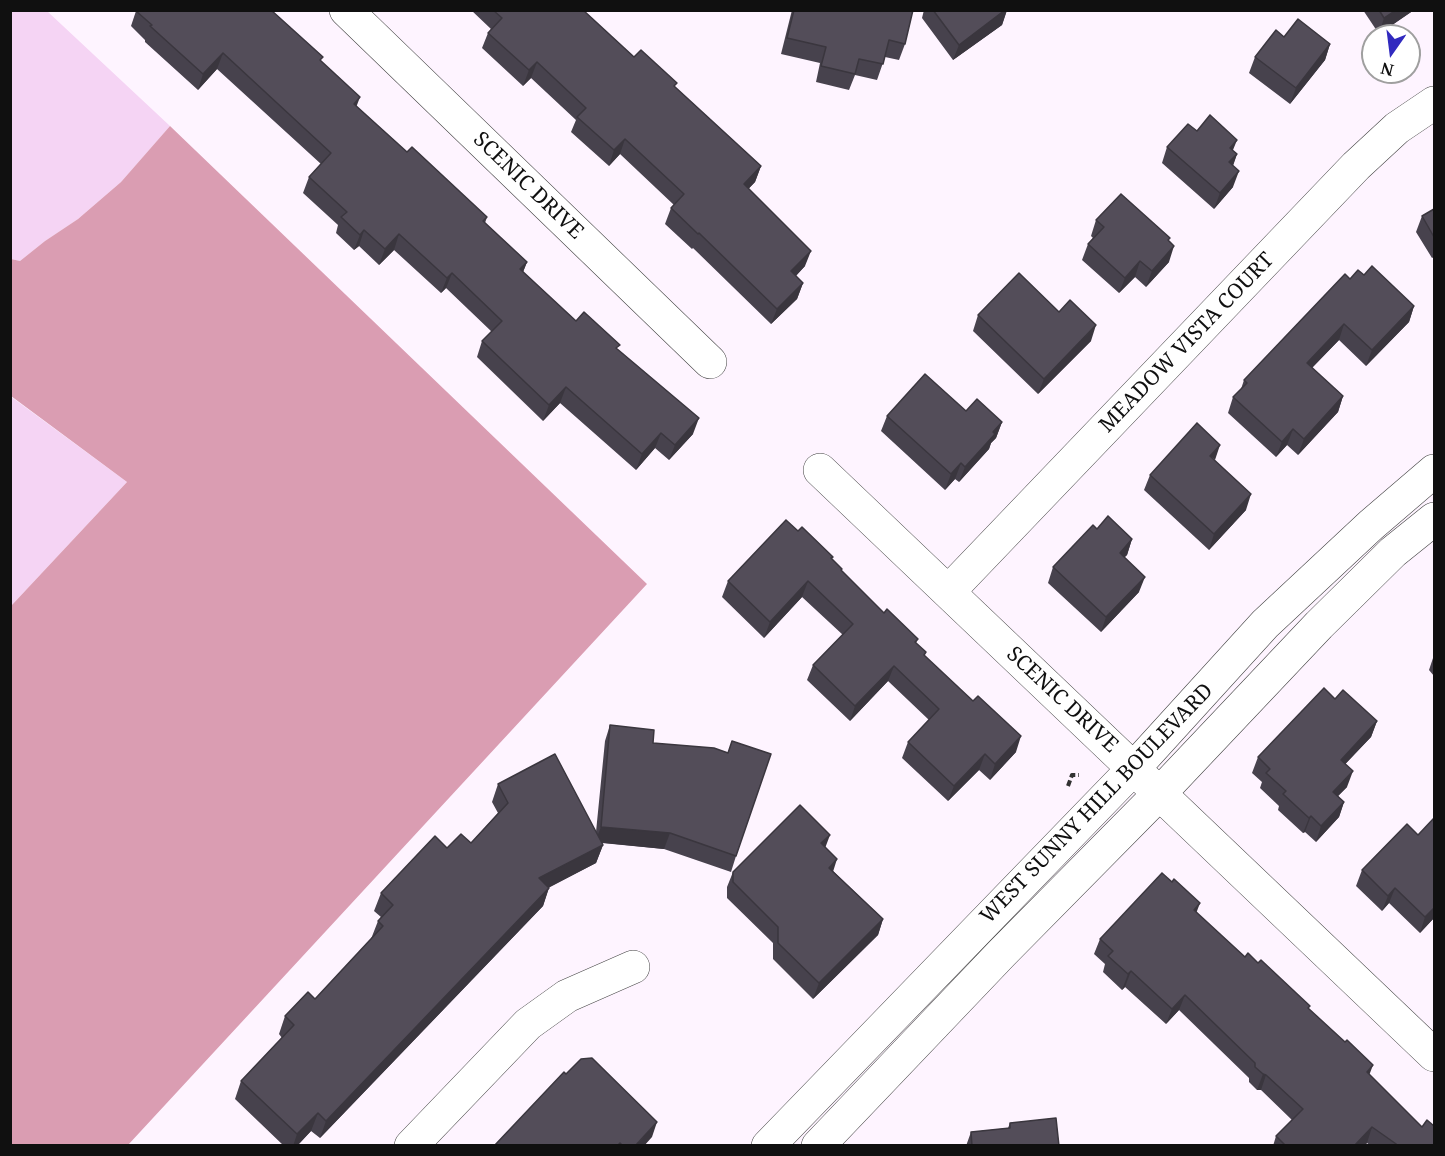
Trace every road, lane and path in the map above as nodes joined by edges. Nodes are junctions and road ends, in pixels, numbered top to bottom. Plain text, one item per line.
1 (346, 10) edge
2 (1434, 103) edge
3 (710, 362) dead end
4 (820, 470) dead end
5 (1434, 471) edge
6 (1434, 519) edge
7 (948, 592) junction
8 (1134, 768) junction
9 (1160, 793) junction
10 (633, 967) dead end
11 (1430, 1044) edge
12 (411, 1146) edge
13 (768, 1146) edge
14 (818, 1146) edge

1 - 3 street, SCENIC DRIVE
2 - 7 street, MEADOW VISTA COURT
4 - 7 street, SCENIC DRIVE
5 - 8 street, WEST SUNNY HILL BOULEVARD
6 - 9 street, WEST SUNNY HILL BOULEVARD
7 - 8 street, SCENIC DRIVE
8 - 9 street, SCENIC DRIVE
8 - 13 street, WEST SUNNY HILL BOULEVARD
9 - 11 street, SCENIC DRIVE
9 - 14 street, WEST SUNNY HILL BOULEVARD
10 - 12 street

